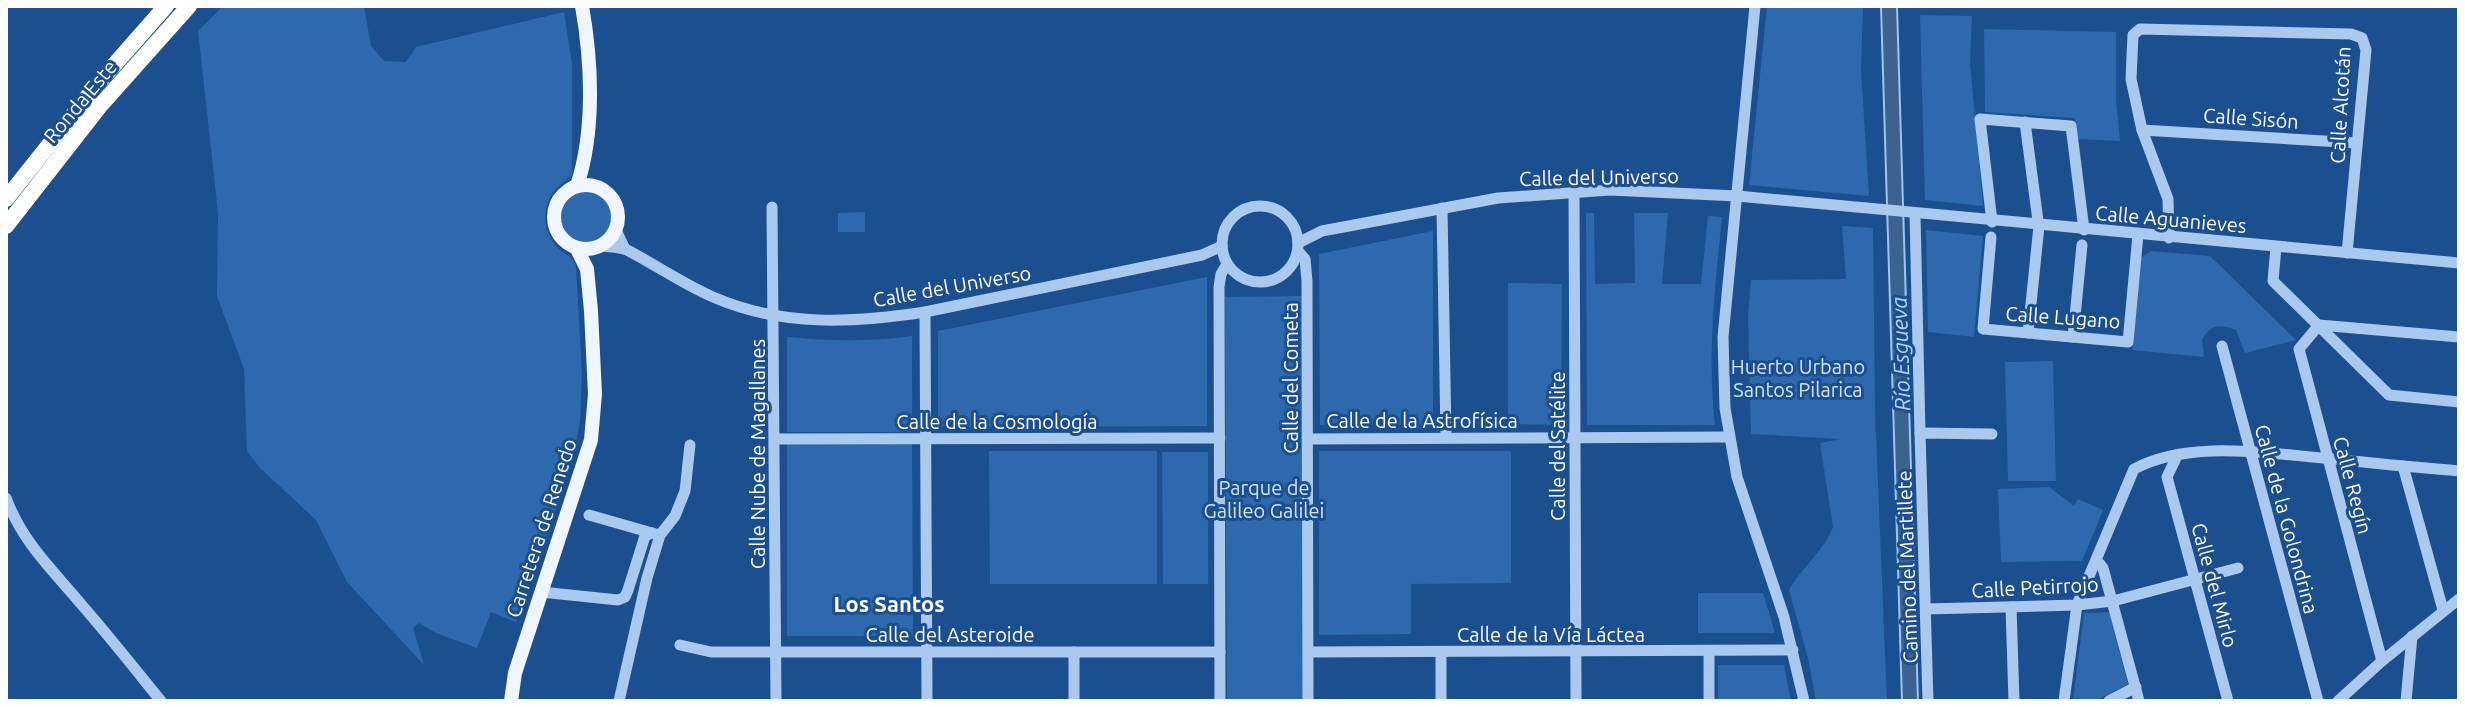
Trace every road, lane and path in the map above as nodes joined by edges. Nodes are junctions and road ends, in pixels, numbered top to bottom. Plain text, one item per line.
1 (166, 6) edge
2 (189, 6) edge
3 (582, 6) edge
4 (1755, 6) edge
5 (2025, 122) junction
6 (2142, 130) junction
7 (2357, 143) junction
8 (585, 163) junction
9 (593, 185) junction
10 (577, 186) junction
11 (1574, 191) junction
12 (30, 195) junction
13 (1737, 196) junction
14 (6, 199) edge
15 (772, 207) dead end
16 (1442, 208) junction
17 (1879, 210) joint
18 (1912, 213) junction
19 (1992, 222) junction
20 (2039, 223) junction
21 (6, 226) edge
22 (1294, 227) junction
23 (616, 230) junction
24 (2084, 230) junction
25 (1322, 231) junction
26 (2138, 235) junction
27 (1991, 237) dead end
28 (6, 238) edge
29 (2169, 238) junction
30 (2082, 245) dead end
31 (599, 247) junction
32 (1298, 247) junction
33 (2276, 247) junction
34 (577, 249) junction
35 (625, 249) junction
36 (2347, 253) junction
37 (1224, 256) junction
38 (2459, 263) edge
39 (587, 269) junction
40 (925, 312) junction
41 (774, 317) junction
42 (2319, 325) junction
43 (2028, 333) junction
44 (2073, 337) junction
45 (2459, 337) edge
46 (2222, 346) dead end
47 (2459, 402) edge
48 (1920, 433) junction
49 (1992, 434) dead end
50 (1446, 436) junction
51 (1729, 437) junction
52 (1220, 438) junction
53 (1575, 438) junction
54 (775, 439) junction
55 (926, 439) junction
56 (1308, 439) junction
57 (690, 445) dead end
58 (2251, 452) junction
59 (2177, 456) junction
60 (2327, 459) junction
61 (2145, 463) junction
62 (2403, 466) junction
63 (2459, 471) edge
64 (2167, 477) junction
65 (6, 498) edge
66 (589, 515) dead end
67 (656, 534) junction
68 (2095, 564) junction
69 (2238, 568) dead end
70 (2195, 580) junction
71 (541, 592) junction
72 (2459, 599) edge
73 (2113, 601) junction
74 (2077, 605) junction
75 (2011, 607) junction
76 (1926, 609) junction
77 (2443, 610) junction
78 (2412, 636) junction
79 (680, 645) dead end
80 (1793, 650) junction
81 (1576, 651) junction
82 (1709, 651) junction
83 (927, 652) junction
84 (1074, 652) junction
85 (1220, 652) junction
86 (1309, 652) junction
87 (1441, 652) junction
88 (776, 653) junction
89 (2382, 661) junction
90 (2136, 687) junction
91 (161, 701) edge
92 (511, 701) edge
93 (619, 701) edge
94 (776, 701) edge
95 (927, 701) edge
96 (1074, 701) edge
97 (1220, 701) edge
98 (1308, 701) edge
99 (1441, 701) edge
100 (1576, 701) edge
101 (1709, 701) edge
102 (1804, 701) edge
103 (1928, 701) edge
104 (2014, 701) edge
105 (2064, 701) edge
106 (2109, 701) edge
107 (2139, 701) edge
108 (2228, 701) edge
109 (2318, 701) edge
110 (2338, 701) edge
111 (2406, 701) edge

1 - 14 highway, Ronda Este
2 - 12 highway, Ronda Este
3 - 8 main road
4 - 13 street
5 - 19 street
5 - 20 street
5 - 24 street
6 - 7 street, Calle Sisón
6 - 7 street, Calle Alcotán
6 - 29 street
7 - 36 street, Calle Alcotán
8 - 9 main road
8 - 10 main road
9 - 10 main road
9 - 23 main road
10 - 34 main road
11 - 13 street, Calle del Universo
11 - 16 street, Calle del Universo
11 - 53 street, Calle del Satélite
12 - 21 highway, Ronda Este
12 - 28 highway
13 - 17 street, Calle del Universo
13 - 51 street
15 - 41 street, Calle Nube de Magallanes
16 - 25 street, Calle del Universo
16 - 50 street
17 - 18 street, Calle Aguanieves
18 - 19 street, Calle Aguanieves
18 - 48 street, Camino del Martillete
19 - 20 street, Calle Aguanieves
20 - 24 street, Calle Aguanieves
20 - 43 street
22 - 25 street, Calle del Universo
22 - 32 street
22 - 37 street
23 - 31 main road
23 - 35 street
24 - 26 street, Calle Aguanieves
25 - 32 street, Calle del Universo
26 - 29 street, Calle Aguanieves
26 - 44 street, Calle Lugano
27 - 43 street, Calle Lugano
29 - 33 street, Calle Aguanieves
30 - 44 street
31 - 34 main road
31 - 35 street, Calle del Universo
31 - 39 main road, Carretera de Renedo
32 - 37 street
32 - 56 street, Calle del Cometa
33 - 36 street, Calle Aguanieves
33 - 42 street
34 - 39 main road, Carretera de Renedo
35 - 41 street, Calle del Universo
36 - 38 street, Calle Aguanieves
37 - 40 street, Calle del Universo
37 - 52 street
39 - 71 main road, Carretera de Renedo
40 - 41 street, Calle del Universo
40 - 55 street
41 - 54 street, Calle Nube de Magallanes
42 - 45 street
42 - 47 street
42 - 60 street, Calle Regín
43 - 44 street, Calle Lugano
46 - 58 street, Calle de la Golondrina
48 - 49 street
48 - 76 street, Camino del Martillete
50 - 53 street, Calle de la Astrofísica
50 - 56 street, Calle de la Astrofísica
51 - 53 street, Calle de la Astrofísica
51 - 80 street
52 - 55 street, Calle de la Cosmología
52 - 85 street
53 - 81 street, Calle del Satélite
54 - 55 street, Calle de la Cosmología
54 - 88 street, Calle Nube de Magallanes
55 - 83 street
56 - 86 street, Calle del Cometa
57 - 67 street
58 - 59 street
58 - 60 street
58 - 109 street, Calle de la Golondrina
59 - 61 street
59 - 64 street
60 - 62 street
60 - 89 street, Calle Regín
61 - 64 street
61 - 68 street
62 - 63 street
62 - 77 street
64 - 70 street, Calle del Mirlo
65 - 91 street
66 - 67 street
67 - 71 street
67 - 93 street
68 - 73 street
68 - 74 street
69 - 70 street, Calle Petirrojo
70 - 73 street, Calle Petirrojo
70 - 108 street, Calle del Mirlo
71 - 92 main road, Carretera de Renedo
72 - 77 street
73 - 74 street, Calle Petirrojo
73 - 90 street
74 - 75 street, Calle Petirrojo
74 - 105 street
75 - 76 street, Calle Petirrojo
75 - 104 street
76 - 103 street, Camino del Martillete
77 - 78 street
78 - 89 street
78 - 111 street
79 - 88 street, Calle del Asteroide
80 - 82 street, Calle de la Vía Láctea
80 - 102 street
81 - 82 street, Calle de la Vía Láctea
81 - 87 street, Calle de la Vía Láctea
81 - 100 street, Calle del Satélite
82 - 101 street
83 - 84 street, Calle del Asteroide
83 - 88 street, Calle del Asteroide
83 - 95 street
84 - 85 street, Calle del Asteroide
84 - 96 street
85 - 97 street
86 - 87 street, Calle de la Vía Láctea
86 - 98 street, Calle del Cometa
87 - 99 street
88 - 94 street, Calle Nube de Magallanes
89 - 110 street
90 - 106 street
90 - 107 street

